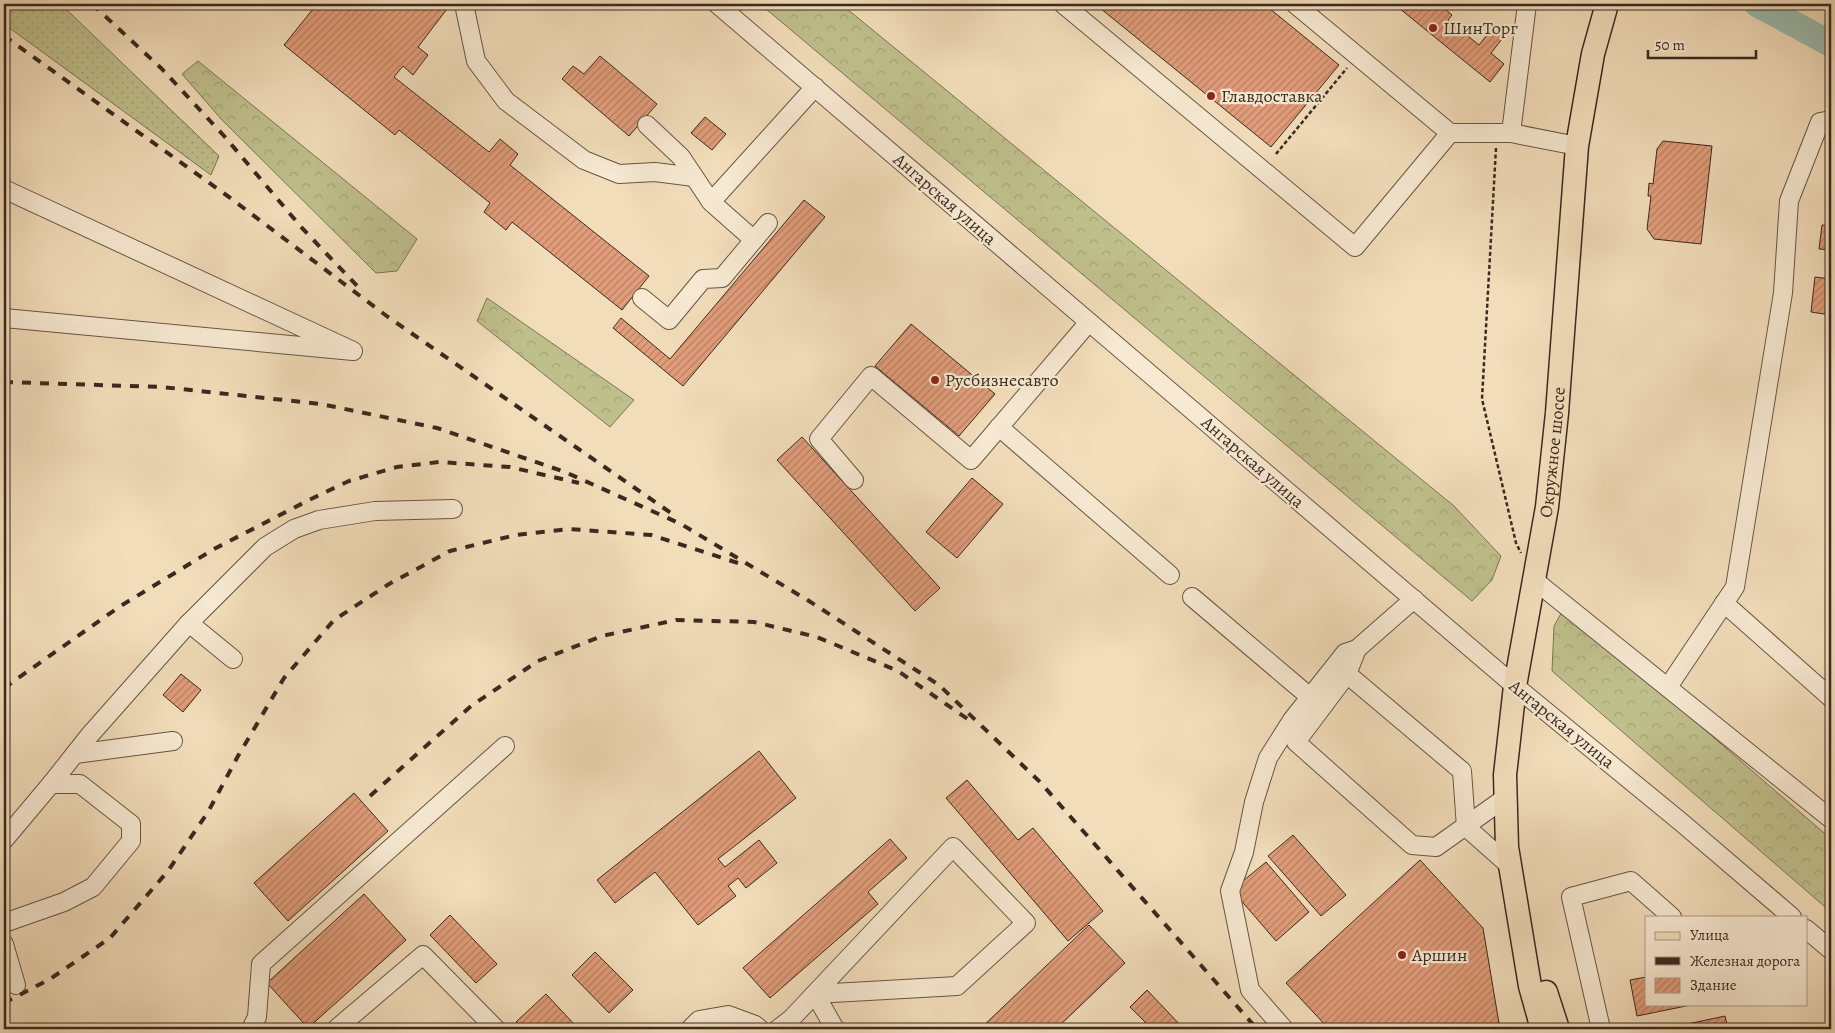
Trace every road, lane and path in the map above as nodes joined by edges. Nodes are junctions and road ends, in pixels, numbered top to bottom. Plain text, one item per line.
1 (464, 4) edge
2 (717, 4) edge
3 (1063, 4) edge
4 (1295, 4) edge
5 (1527, 4) edge
6 (1608, 4) edge
7 (1350, 64) dead end
8 (815, 87) junction
9 (1831, 120) edge
10 (647, 125) dead end
11 (1450, 133) junction
12 (1511, 133) junction
13 (1496, 142) dead end
14 (1577, 146) junction
15 (1276, 154) dead end
16 (694, 177) junction
17 (4, 189) edge
18 (711, 202) junction
19 (768, 223) dead end
20 (754, 240) junction
21 (642, 298) dead end
22 (4, 318) edge
23 (1089, 322) junction
24 (999, 427) junction
25 (854, 480) dead end
26 (453, 509) dead end
27 (1170, 575) dead end
28 (1534, 580) junction
29 (1192, 598) dead end
30 (1414, 600) junction
31 (1724, 602) junction
32 (189, 623) junction
33 (1357, 649) junction
34 (233, 659) dead end
35 (1346, 674) junction
36 (1515, 686) junction
37 (1668, 687) junction
38 (1310, 697) junction
39 (1831, 698) edge
40 (173, 741) dead end
41 (505, 746) dead end
42 (75, 754) junction
43 (51, 784) junction
44 (1505, 798) junction
45 (1831, 819) edge
46 (1466, 827) junction
47 (4, 840) edge
48 (1510, 866) junction
49 (1516, 901) junction
50 (1671, 916) edge
51 (1790, 916) edge
52 (4, 923) edge
53 (1808, 931) edge
54 (4, 944) edge
55 (1831, 950) edge
56 (16, 985) dead end
57 (815, 994) junction
58 (251, 1029) edge
59 (336, 1029) edge
60 (496, 1029) edge
61 (690, 1029) edge
62 (760, 1029) edge
63 (778, 1029) edge
64 (835, 1029) edge
65 (1284, 1029) edge
66 (1542, 1029) edge
67 (1558, 1029) edge
68 (1601, 1029) edge

1 - 16 street
2 - 8 street, Ангарская улица
3 - 11 street
4 - 11 street
5 - 12 street
6 - 14 main road, Окружное шоссе
7 - 15 path
8 - 18 street
8 - 23 street, Ангарская улица
9 - 31 street
10 - 16 street
11 - 12 street
12 - 14 street
13 - 28 path
14 - 28 main road, Окружное шоссе
16 - 18 street
17 - 22 street
18 - 20 street
19 - 20 street
20 - 21 street
23 - 24 street
23 - 30 street, Ангарская улица
24 - 25 street
24 - 27 street
26 - 32 street
28 - 36 main road, Окружное шоссе
28 - 37 street
29 - 38 street
30 - 33 street
30 - 36 street, Ангарская улица
31 - 37 street
31 - 39 street
32 - 34 street
32 - 42 street
33 - 35 street
33 - 38 street
35 - 46 street
35 - 46 street
36 - 44 main road, Окружное шоссе
36 - 51 street, Ангарская улица
37 - 45 street
38 - 65 street
40 - 42 street
41 - 58 street
42 - 43 street
43 - 47 street
43 - 52 street
44 - 46 street
44 - 48 main road, Окружное шоссе
46 - 48 street
48 - 49 main road, Окружное шоссе
49 - 66 main road, Окружное шоссе
49 - 67 main road, Окружное шоссе
50 - 68 street
53 - 55 street
54 - 56 street
57 - 57 street
57 - 63 street
57 - 64 street
59 - 60 street
61 - 62 street

